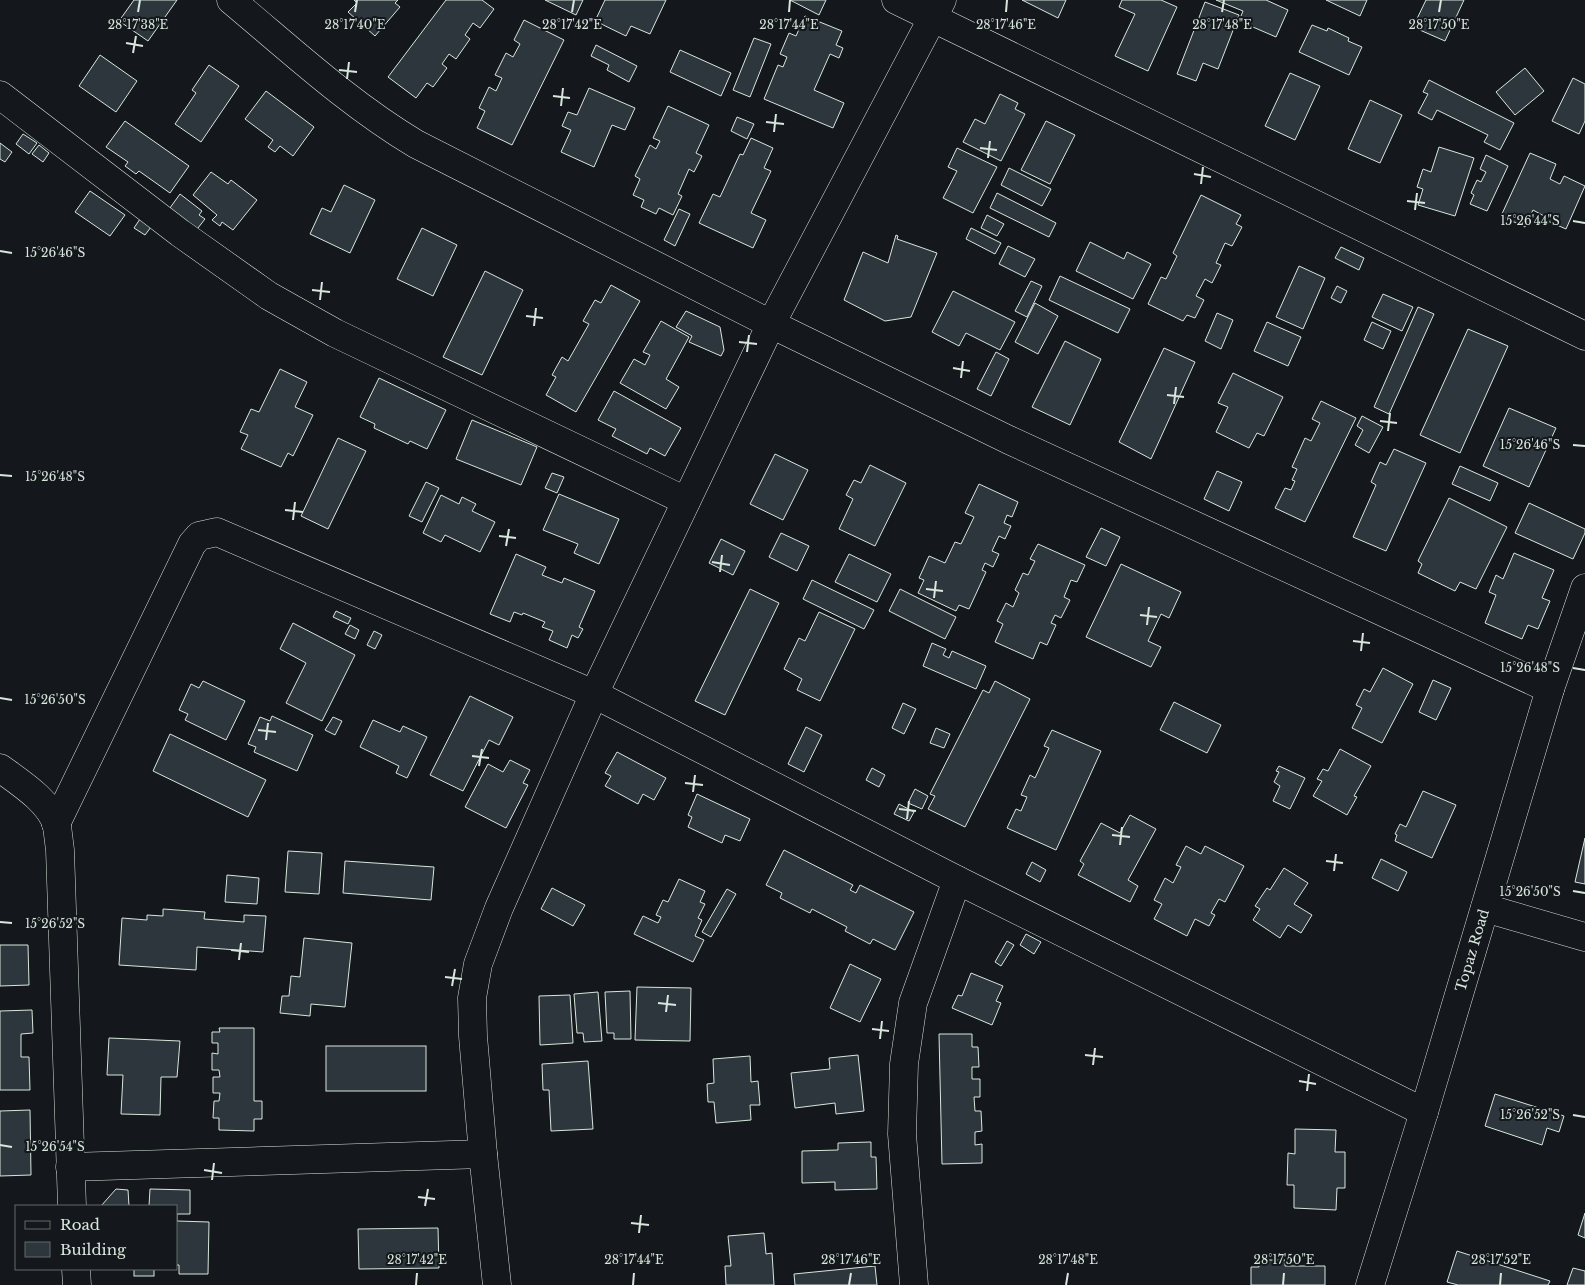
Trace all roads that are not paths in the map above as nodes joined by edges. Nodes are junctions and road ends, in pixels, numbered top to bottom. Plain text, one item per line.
1 (231, 0) edge
2 (896, 0) edge
3 (938, 9) edge
4 (0, 94) edge
5 (770, 324) junction
6 (1585, 336) edge
7 (686, 501) junction
8 (1585, 588) edge
9 (1550, 689) junction
10 (594, 694) junction
11 (0, 768) edge
12 (56, 824) junction
13 (957, 880) junction
14 (1485, 908) junction
15 (1585, 937) edge
16 (1424, 1112) junction
17 (483, 1154) junction
18 (70, 1167) junction
19 (72, 1205) edge
20 (76, 1270) edge
21 (78, 1285) edge
22 (497, 1285) edge
23 (914, 1285) edge
24 (1370, 1285) edge

1 - 5 street
2 - 3 street
3 - 5 street
3 - 6 street
4 - 7 street
5 - 7 street
5 - 9 street
7 - 10 street
8 - 9 street, Topaz Road
9 - 14 street, Topaz Road
10 - 12 street
10 - 13 street
10 - 17 street
11 - 12 street
12 - 18 street
13 - 16 street
13 - 23 street
14 - 15 street
14 - 16 street, Topaz Road
16 - 24 street, Topaz Road
17 - 18 street
17 - 22 street
18 - 19 street
20 - 21 street

